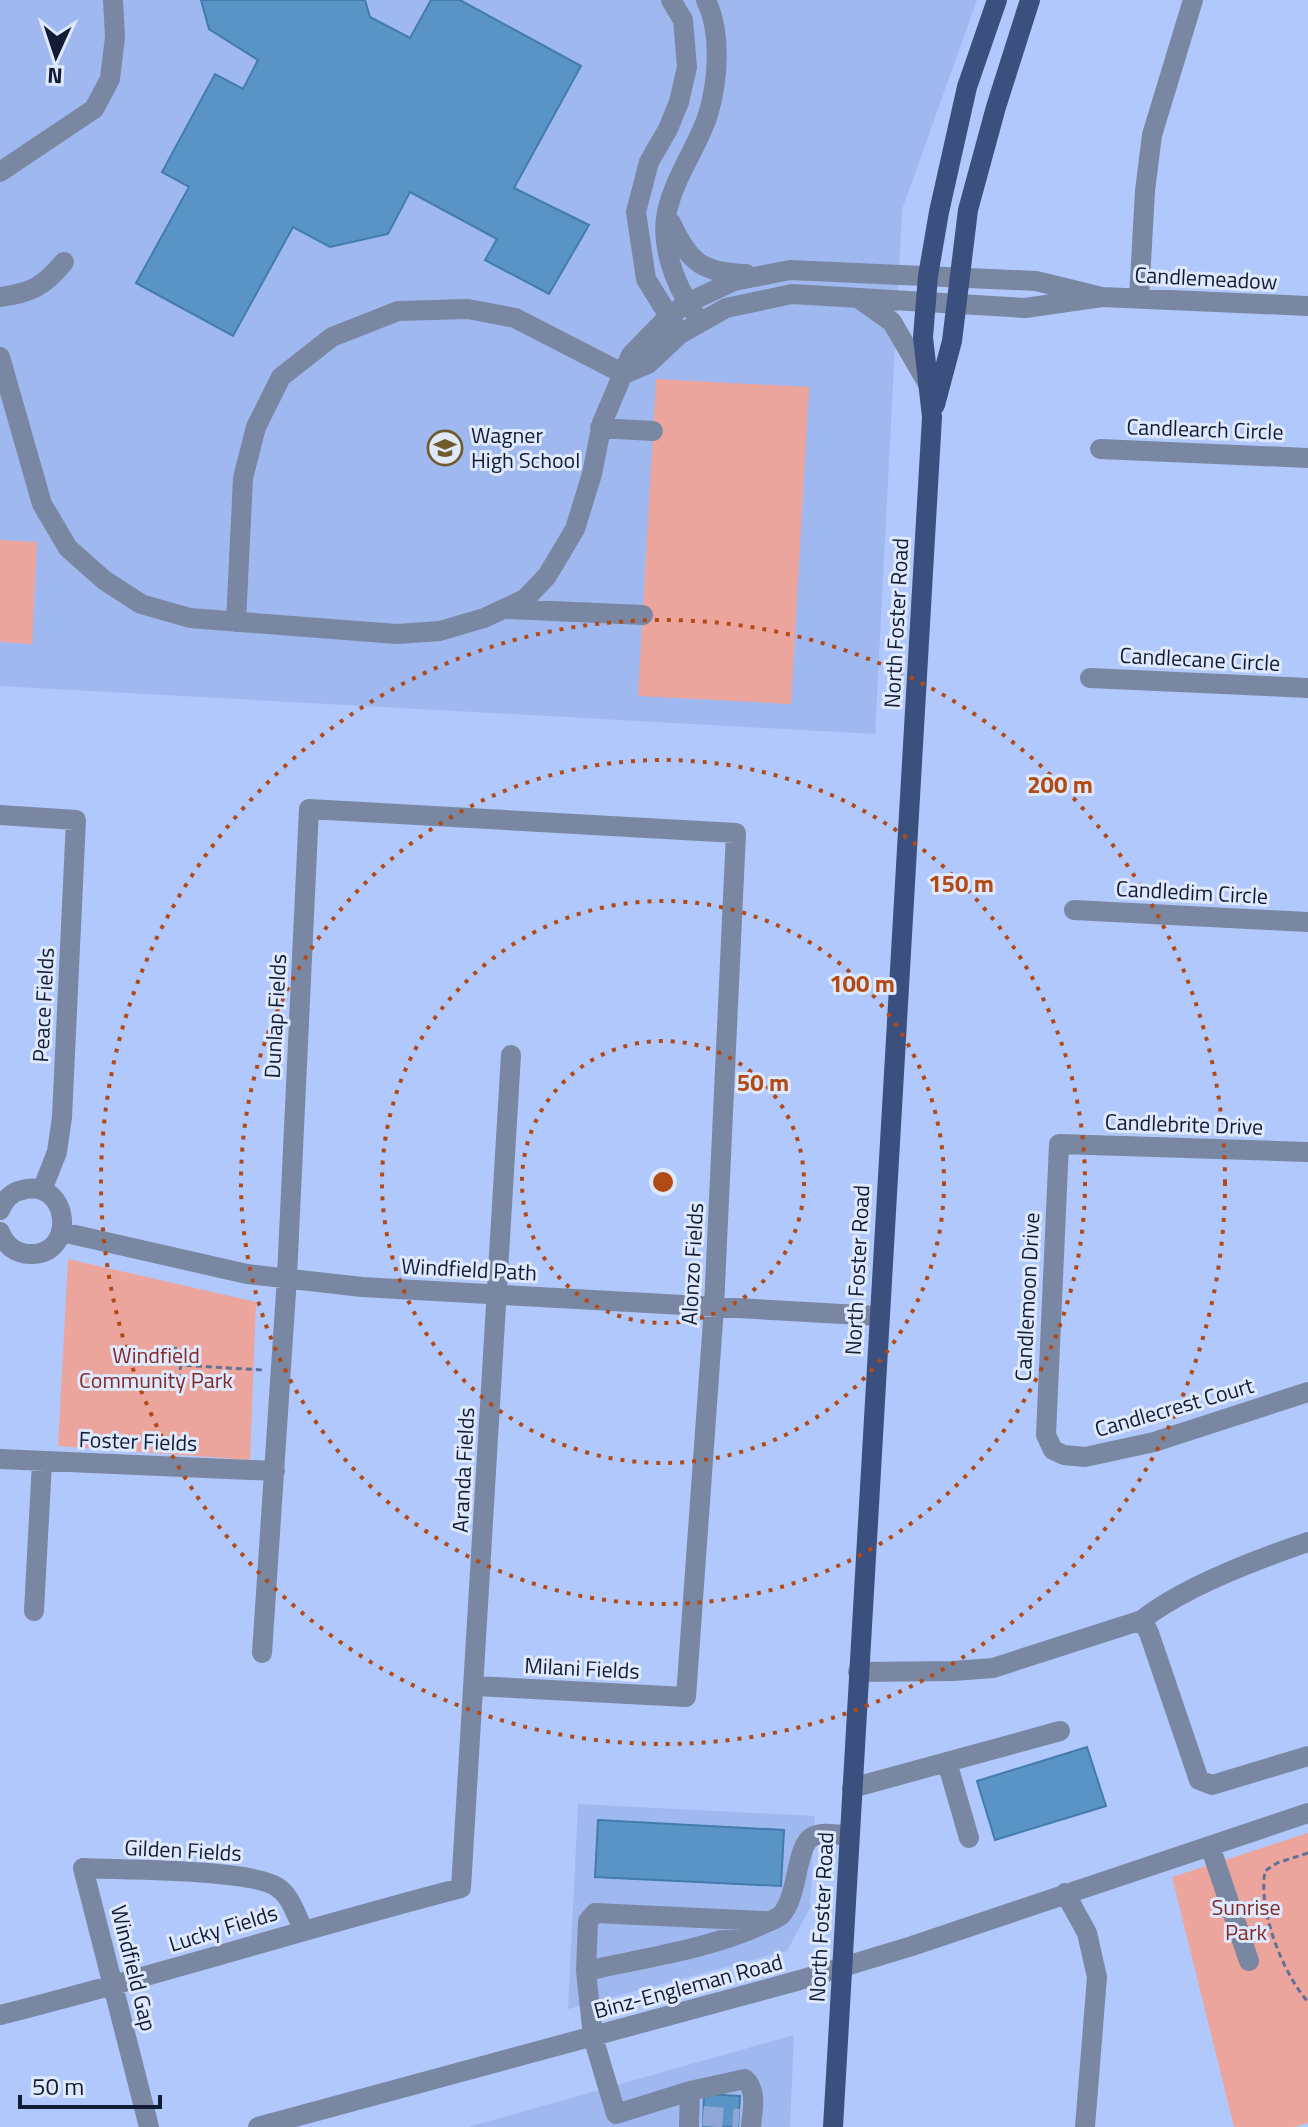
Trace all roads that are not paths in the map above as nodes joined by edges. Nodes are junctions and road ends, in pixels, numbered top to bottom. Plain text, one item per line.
1 (113, 0) edge
2 (671, 0) edge
3 (706, 0) edge
4 (997, 0) edge
5 (1030, 0) edge
6 (1193, 0) edge
7 (0, 172) edge
8 (667, 213) junction
9 (64, 262) dead end
10 (770, 274) junction
11 (928, 276) junction
12 (959, 276) junction
13 (0, 297) edge
14 (1102, 297) junction
15 (858, 298) junction
16 (1139, 298) junction
17 (925, 302) junction
18 (687, 303) junction
19 (957, 304) junction
20 (1308, 306) edge
21 (668, 317) junction
22 (700, 321) junction
23 (680, 334) junction
24 (0, 357) edge
25 (624, 374) junction
26 (928, 384) junction
27 (932, 417) junction
28 (600, 428) junction
29 (653, 431) dead end
30 (1100, 449) dead end
31 (1308, 458) edge
32 (505, 609) junction
33 (643, 615) dead end
34 (236, 622) junction
35 (1090, 678) dead end
36 (1308, 688) edge
37 (0, 815) edge
38 (736, 833) joint
39 (1074, 910) dead end
40 (1308, 922) edge
41 (511, 1055) dead end
42 (1059, 1144) joint
43 (1308, 1152) edge
44 (42, 1190) junction
45 (0, 1210) edge
46 (0, 1232) edge
47 (62, 1232) junction
48 (287, 1277) junction
49 (498, 1295) junction
50 (714, 1307) junction
51 (878, 1316) junction
52 (1308, 1392) edge
53 (1053, 1450) joint
54 (0, 1459) edge
55 (42, 1462) junction
56 (275, 1471) junction
57 (1308, 1542) edge
58 (34, 1611) dead end
59 (1142, 1620) junction
60 (262, 1653) dead end
61 (858, 1672) junction
62 (475, 1686) junction
63 (686, 1697) joint
64 (1060, 1731) dead end
65 (1308, 1756) edge
66 (947, 1762) junction
67 (852, 1788) junction
68 (1308, 1813) edge
69 (849, 1836) junction
70 (969, 1838) dead end
71 (1210, 1846) junction
72 (83, 1868) joint
73 (461, 1888) joint
74 (1065, 1893) junction
75 (769, 1921) junction
76 (303, 1929) junction
77 (1249, 1961) dead end
78 (842, 1967) junction
79 (586, 1971) junction
80 (115, 1986) junction
81 (0, 2015) edge
82 (593, 2037) junction
83 (690, 2091) junction
84 (310, 2120) edge
85 (694, 2120) edge
86 (747, 2122) edge
87 (149, 2127) edge
88 (258, 2127) edge
89 (833, 2127) edge
90 (1085, 2127) edge

1 - 7 street
2 - 21 street
3 - 8 street
4 - 11 main road, North Foster Road
5 - 12 main road, North Foster Road
6 - 16 street
8 - 10 street
8 - 18 street
9 - 13 street
10 - 11 street, Candlemeadow
10 - 18 street
11 - 12 street, Candlemeadow
11 - 17 main road, North Foster Road
12 - 14 street, Candlemeadow
12 - 19 main road, North Foster Road
14 - 16 street, Candlemeadow
14 - 19 street, Candlemeadow
15 - 17 street, Candlemeadow
15 - 22 street, Candlemeadow
15 - 26 street
16 - 20 street, Candlemeadow
17 - 19 street, Candlemeadow
17 - 26 main road, North Foster Road
18 - 21 street
18 - 22 street
19 - 27 main road, North Foster Road
21 - 23 street
21 - 25 street
22 - 23 street, Candlemeadow
23 - 25 street, Candlemeadow
24 - 34 street
25 - 28 street
25 - 34 street
26 - 27 main road, North Foster Road
27 - 51 main road, North Foster Road
28 - 29 street
28 - 32 street
30 - 31 street, Candlearch Circle
32 - 33 street
32 - 34 street
35 - 36 street, Candlecane Circle
37 - 44 street, Peace Fields
38 - 48 street, Dunlap Fields
38 - 50 street, Alonzo Fields
39 - 40 street, Candledim Circle
41 - 49 street, Aranda Fields
42 - 43 street, Candlebrite Drive
42 - 53 street, Candlemoon Drive
44 - 45 street
44 - 47 street
46 - 47 street
47 - 48 street, Windfield Path
48 - 49 street, Windfield Path
48 - 56 street, Dunlap Fields
49 - 50 street, Windfield Path
49 - 62 street, Aranda Fields
50 - 51 street, Windfield Path
50 - 63 street, Alonzo Fields
51 - 61 main road, North Foster Road
52 - 53 street, Candlecrest Court
54 - 55 street, Foster Fields
55 - 56 street, Foster Fields
55 - 58 street
56 - 60 street, Dunlap Fields
57 - 59 street
59 - 61 street
59 - 65 street
61 - 67 main road, North Foster Road
62 - 63 street, Milani Fields
62 - 73 street, Aranda Fields
64 - 66 street
66 - 67 street
66 - 70 street
67 - 69 main road, North Foster Road
68 - 71 street, Binz-Engleman Road
69 - 75 street
69 - 78 main road, North Foster Road
71 - 74 street, Binz-Engleman Road
71 - 77 street
72 - 76 street, Gilden Fields
72 - 80 street, Windfield Gap
73 - 76 street, Lucky Fields
74 - 78 street, Binz-Engleman Road
74 - 90 street
75 - 79 street
75 - 79 street
76 - 80 street, Lucky Fields
78 - 82 street, Binz-Engleman Road
78 - 89 main road, North Foster Road
79 - 82 street
80 - 81 street, Lucky Fields
80 - 87 street, Windfield Gap
82 - 83 street
82 - 84 street, Binz-Engleman Road
83 - 85 street
83 - 86 street
84 - 88 street, Binz-Engleman Road

